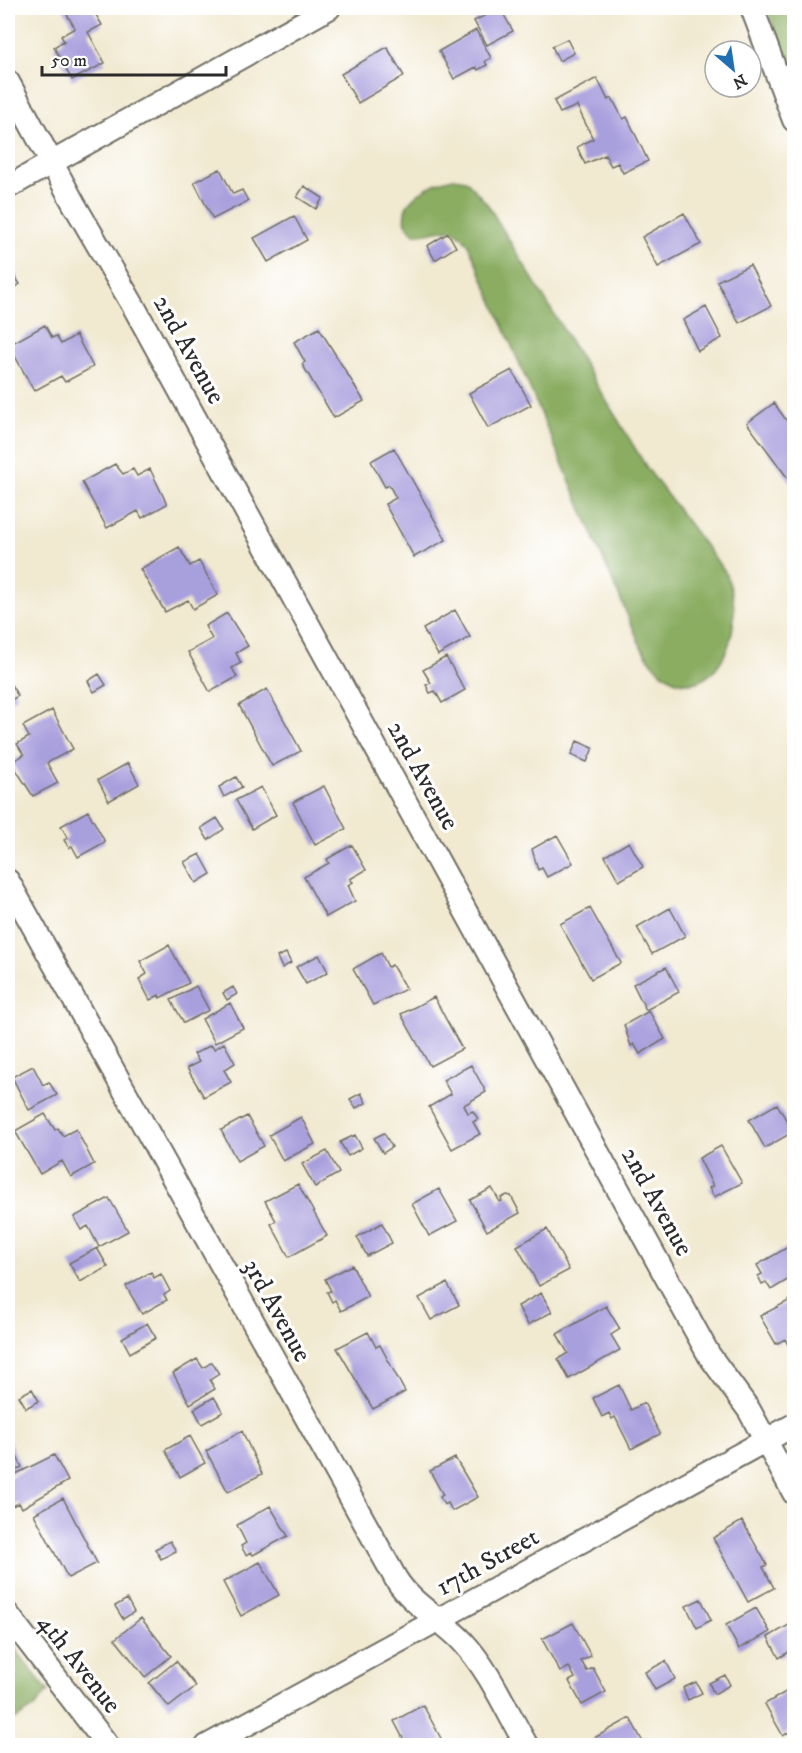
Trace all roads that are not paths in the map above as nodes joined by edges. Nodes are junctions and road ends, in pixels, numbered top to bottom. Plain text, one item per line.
1 (329, 8) edge
2 (752, 8) edge
3 (8, 82) edge
4 (795, 120) edge
5 (51, 163) junction
6 (8, 187) edge
7 (8, 881) edge
8 (795, 1425) edge
9 (766, 1441) junction
10 (795, 1493) edge
11 (8, 1615) edge
12 (438, 1620) junction
13 (108, 1746) edge
14 (207, 1746) edge
15 (527, 1746) edge

1 - 5 street
2 - 4 street
3 - 5 street, 2nd Avenue
5 - 6 street
5 - 9 street, 2nd Avenue
7 - 12 street, 3rd Avenue
8 - 9 street, 17th Street
9 - 10 street, 2nd Avenue
9 - 12 street, 17th Street
11 - 13 street, 4th Avenue
12 - 14 street, 17th Street
12 - 15 street, 3rd Avenue

